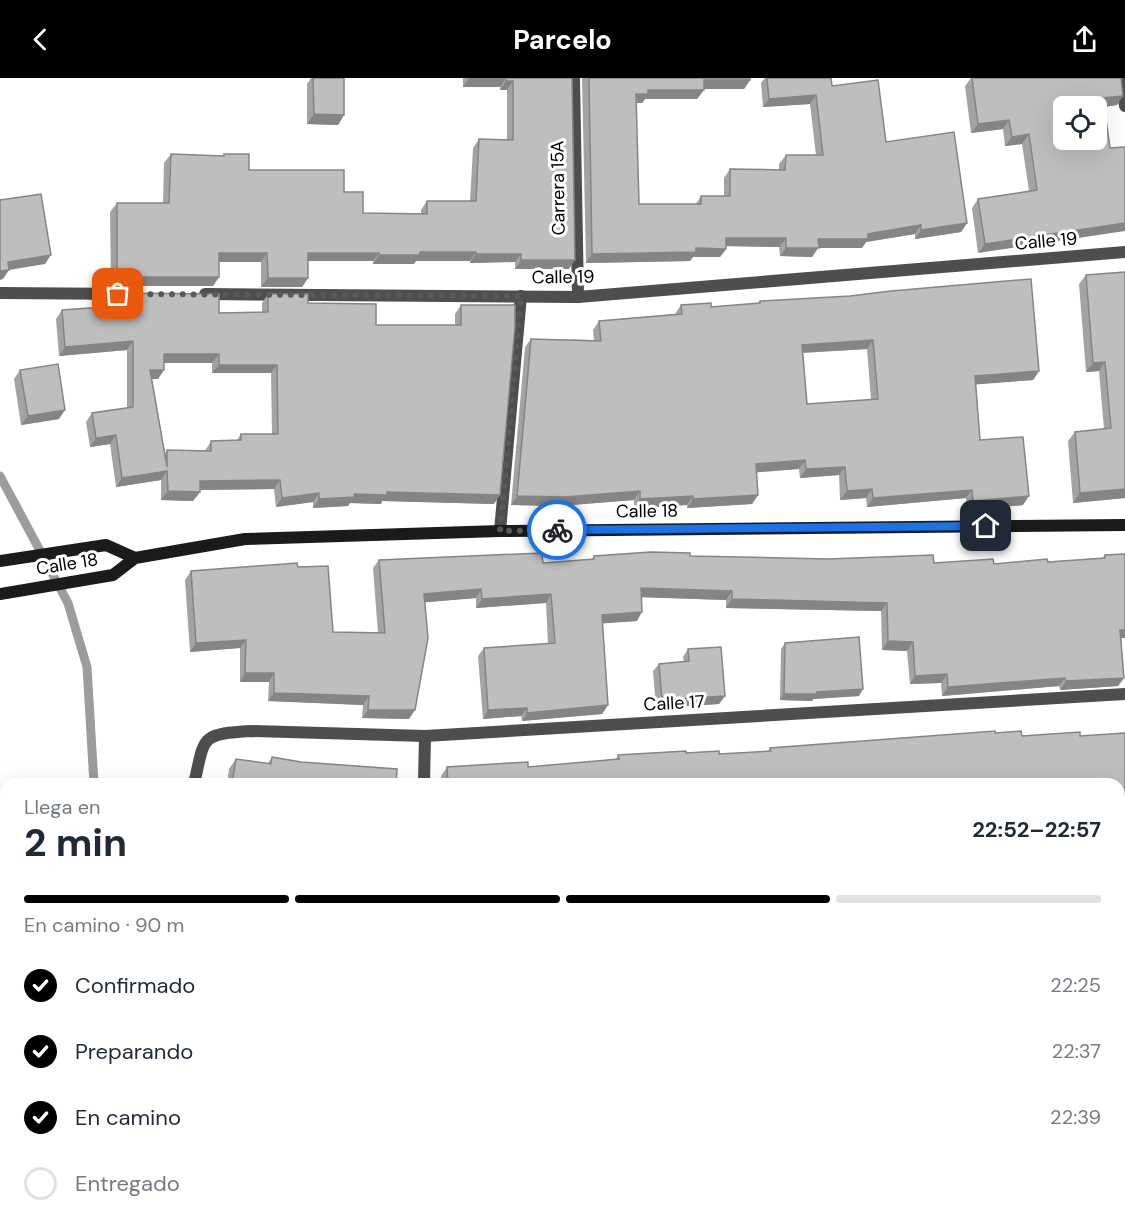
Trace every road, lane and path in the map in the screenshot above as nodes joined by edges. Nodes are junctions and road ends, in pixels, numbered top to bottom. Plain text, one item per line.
1 (574, 78) edge
2 (1121, 78) edge
3 (1125, 106) edge
4 (1125, 252) edge
5 (0, 293) edge
6 (142, 294) edge
7 (190, 294) edge
8 (521, 296) junction
9 (578, 297) junction
10 (1125, 525) edge
11 (500, 531) junction
12 (135, 558) junction
13 (0, 561) edge
14 (0, 594) edge
15 (1125, 694) edge
16 (425, 736) junction
17 (195, 778) edge
18 (424, 778) edge

1 - 9 street, Carrera 15A
2 - 3 street
4 - 9 street, Calle 19
5 - 6 street
7 - 8 street, Calle 19
8 - 9 street, Calle 19
8 - 11 street
10 - 11 main road, Calle 18
11 - 12 main road, Calle 18
12 - 13 main road, Calle 18
12 - 14 main road, Calle 18
15 - 16 street, Calle 17
16 - 17 street, Calle 17
16 - 18 street

